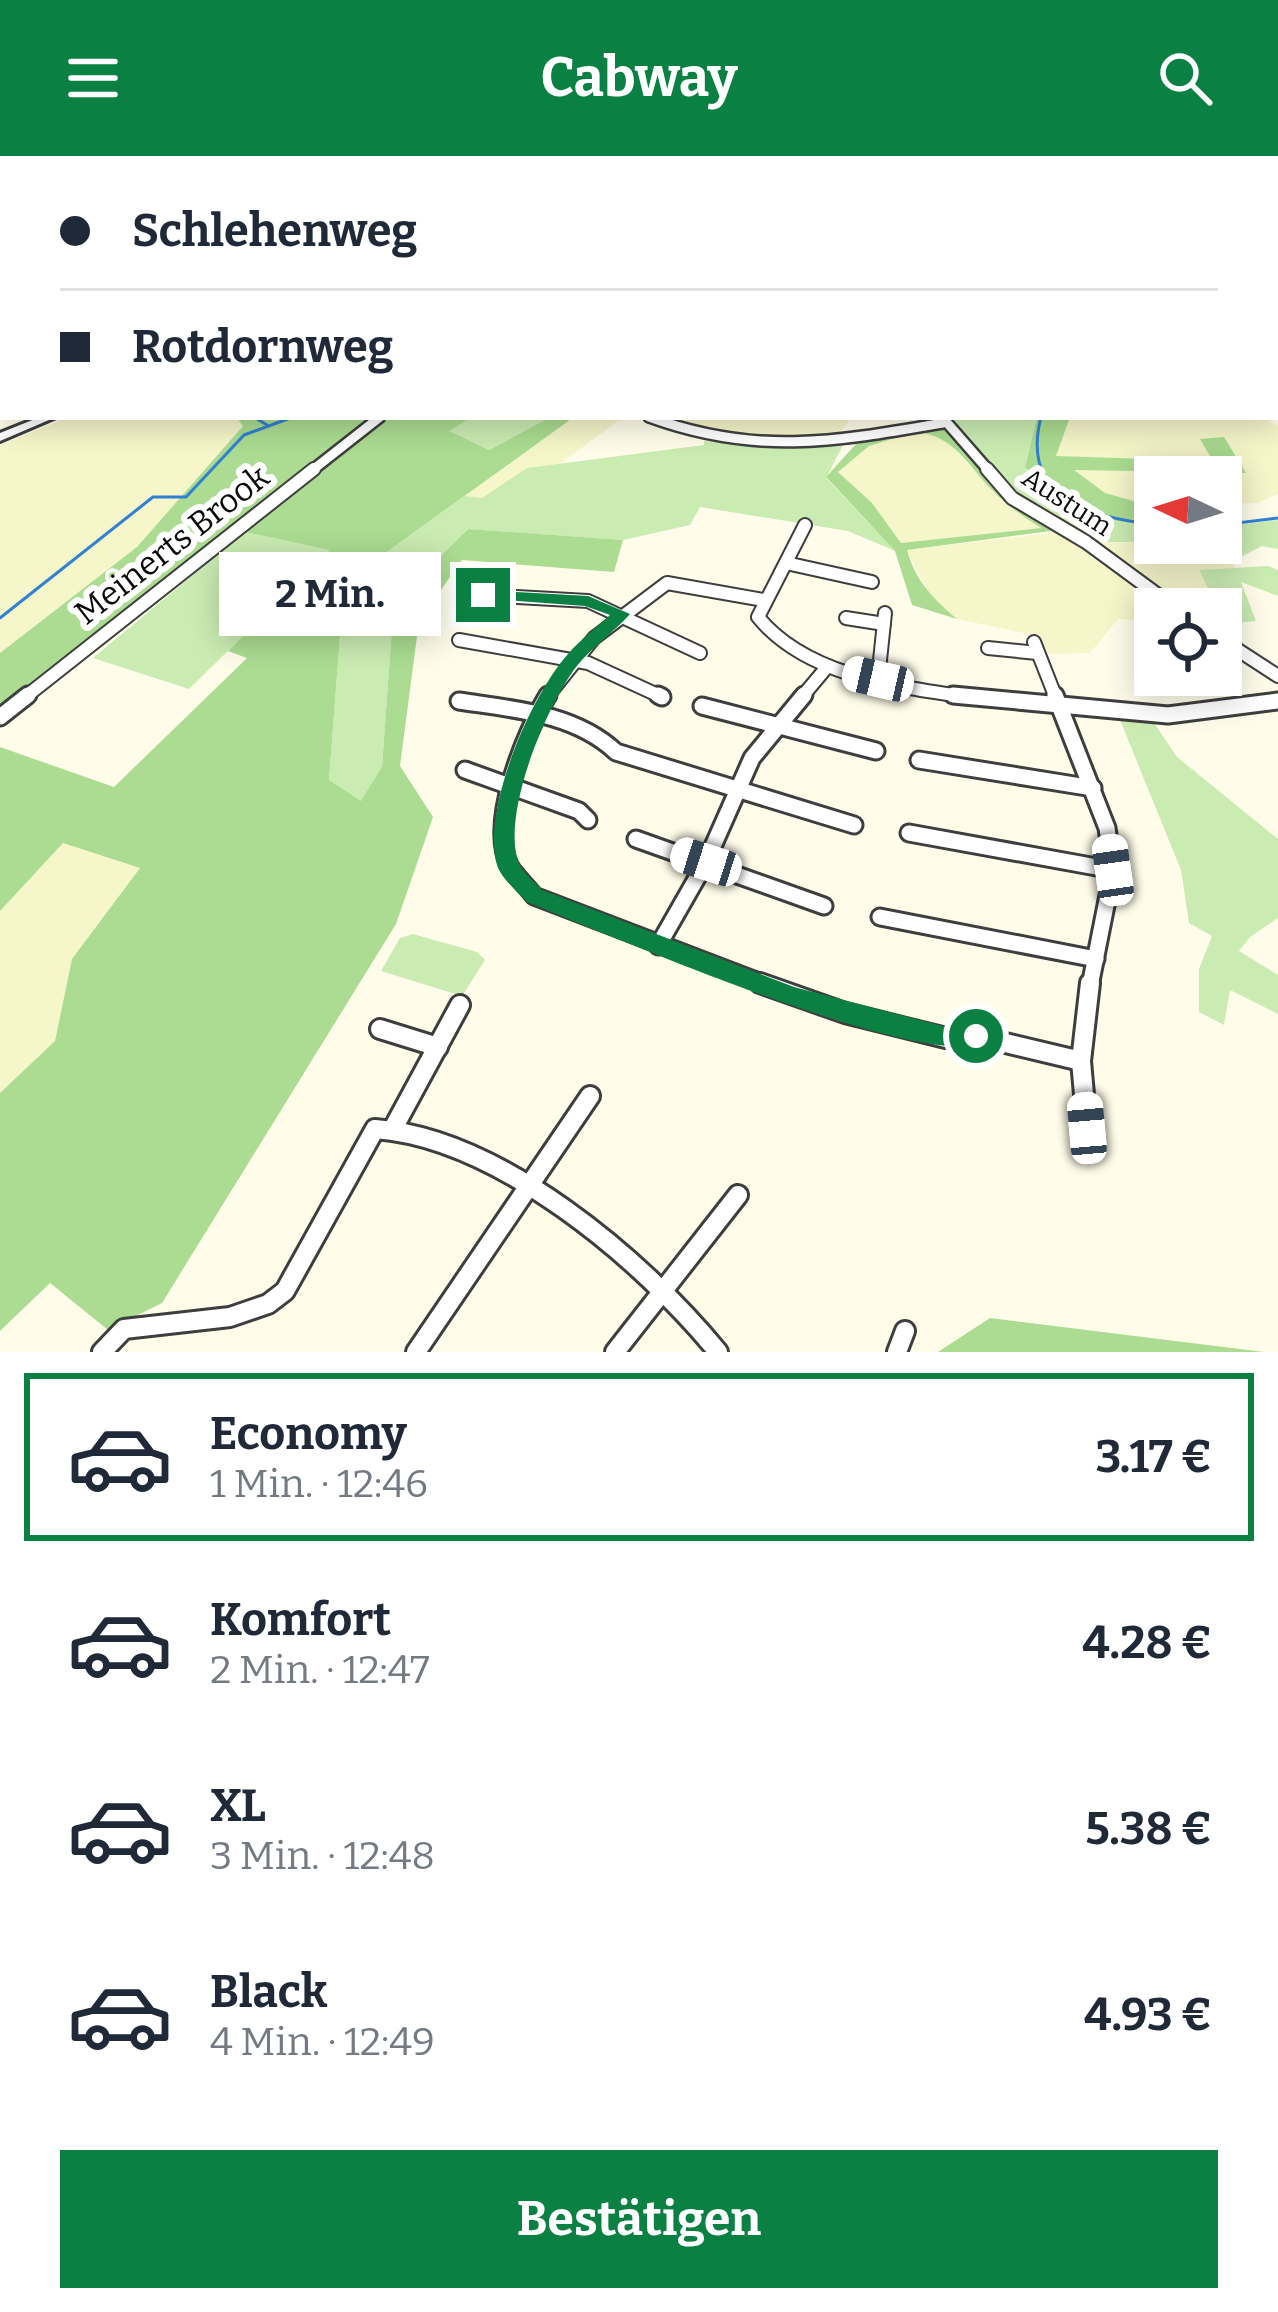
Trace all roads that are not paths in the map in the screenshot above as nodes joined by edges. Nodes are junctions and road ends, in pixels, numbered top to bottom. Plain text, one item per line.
1 (42, 420) edge
2 (376, 420) edge
3 (658, 420) edge
4 (942, 420) edge
5 (0, 437) edge
6 (805, 525) dead end
7 (786, 563) junction
8 (864, 563) dead end
9 (856, 578) junction
10 (872, 582) dead end
11 (1149, 588) edge
12 (483, 595) dead end
13 (764, 601) junction
14 (621, 614) junction
15 (846, 618) dead end
16 (459, 640) dead end
17 (988, 648) dead end
18 (700, 653) dead end
19 (1242, 653) edge
20 (573, 659) junction
21 (827, 667) junction
22 (1278, 676) edge
23 (878, 679) junction
24 (662, 697) dead end
25 (458, 701) dead end
26 (1278, 701) edge
27 (702, 706) dead end
28 (1060, 709) junction
29 (538, 715) junction
30 (0, 717) edge
31 (778, 725) junction
32 (876, 752) dead end
33 (919, 760) dead end
34 (465, 770) dead end
35 (512, 784) junction
36 (1093, 788) junction
37 (736, 789) junction
38 (588, 820) dead end
39 (854, 825) dead end
40 (910, 833) dead end
41 (636, 839) dead end
42 (706, 862) junction
43 (1113, 870) junction
44 (824, 906) dead end
45 (880, 917) dead end
46 (658, 946) junction
47 (1096, 959) junction
48 (460, 1005) dead end
49 (380, 1029) dead end
50 (438, 1047) junction
51 (1081, 1061) junction
52 (590, 1096) dead end
53 (395, 1125) junction
54 (1087, 1128) dead end
55 (527, 1189) junction
56 (738, 1196) dead end
57 (664, 1291) junction
58 (103, 1352) edge
59 (416, 1352) edge
60 (615, 1352) edge
61 (718, 1352) edge

1 - 5 street
2 - 30 street, Meinerts Brook
3 - 4 street, Austum
4 - 11 street, Austum
6 - 7 street
7 - 9 street
7 - 13 street
8 - 9 street
9 - 10 street
12 - 14 street
13 - 14 street
13 - 21 street
14 - 18 street
14 - 20 street
15 - 23 street
16 - 20 street
17 - 28 street
19 - 22 street
20 - 24 street
20 - 29 street
21 - 23 street
21 - 31 street
23 - 28 street
25 - 29 street
26 - 28 street
27 - 31 street
28 - 36 street
29 - 35 street
29 - 37 street
31 - 32 street
31 - 37 street
33 - 36 street
34 - 35 street
35 - 38 street
35 - 46 street
36 - 43 street
37 - 39 street
37 - 42 street
40 - 43 street
41 - 42 street
42 - 44 street
42 - 46 street
43 - 47 street
45 - 47 street
46 - 51 street
47 - 51 street
48 - 50 street
49 - 50 street
50 - 53 street
51 - 54 street
52 - 55 street
53 - 55 street
53 - 58 street
55 - 57 street
55 - 59 street
56 - 57 street
57 - 60 street
57 - 61 street

